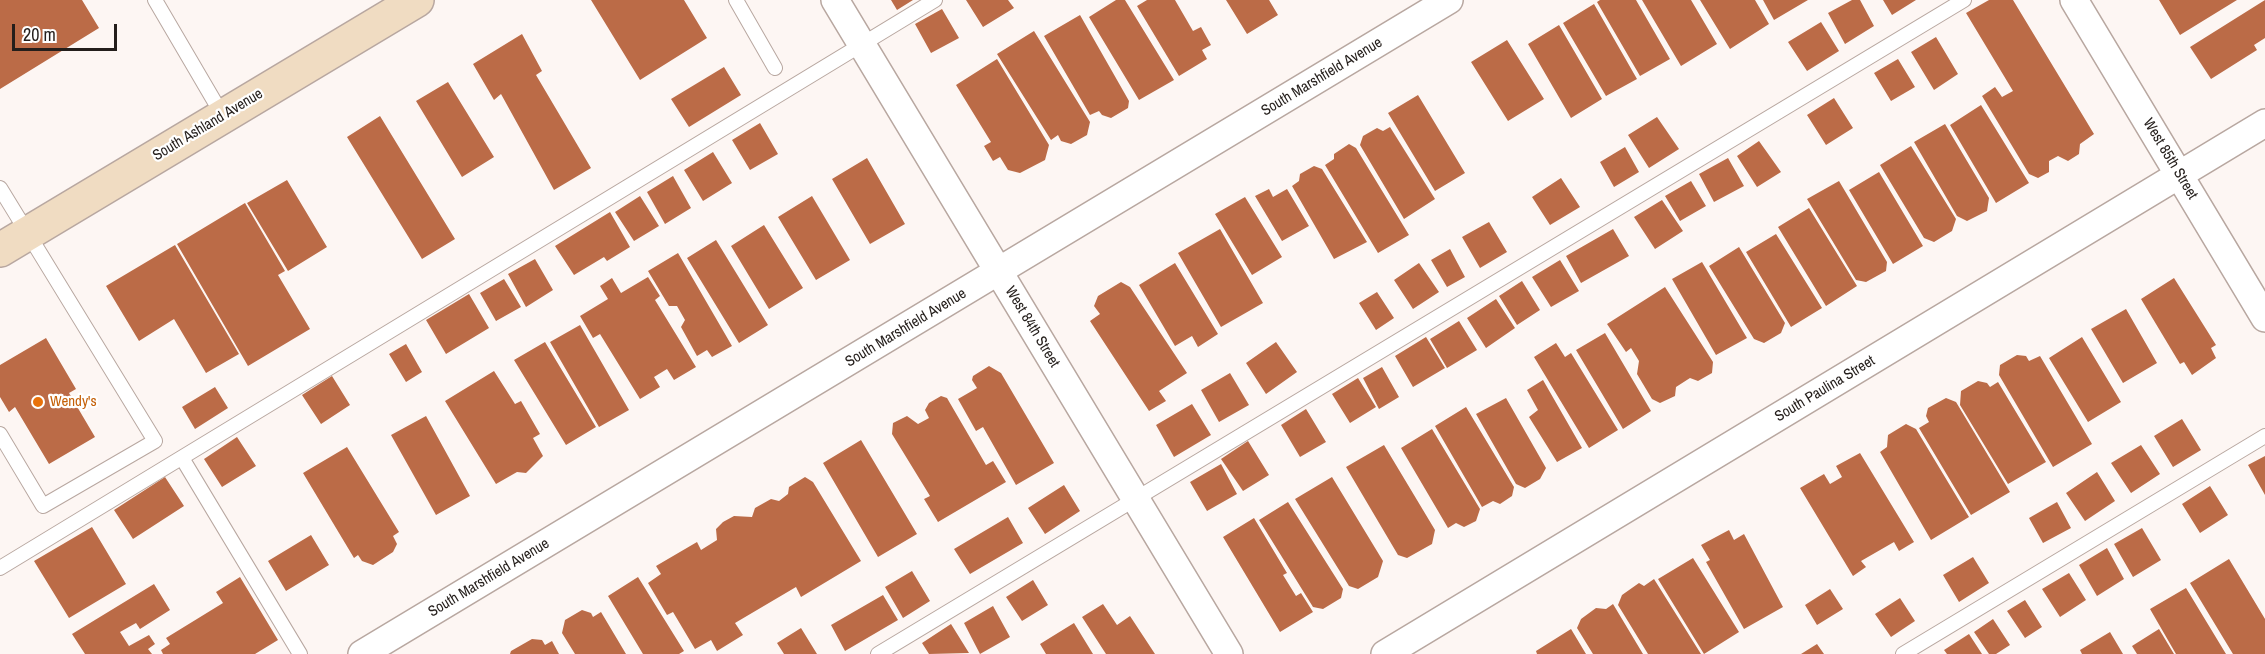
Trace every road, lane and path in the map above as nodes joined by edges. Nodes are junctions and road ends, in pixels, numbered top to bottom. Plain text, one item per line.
1 (155, 0) edge
2 (417, 0) edge
3 (736, 0) edge
4 (835, 0) edge
5 (934, 0) edge
6 (1449, 0) edge
7 (1964, 0) edge
8 (2074, 0) edge
9 (862, 44) junction
10 (775, 68) dead end
11 (223, 116) junction
12 (2265, 123) edge
13 (2180, 175) junction
14 (0, 188) edge
15 (13, 242) edge
16 (999, 273) junction
17 (2265, 318) edge
18 (0, 434) edge
19 (2265, 436) edge
20 (182, 458) junction
21 (1135, 499) junction
22 (0, 568) edge
23 (300, 654) edge
24 (362, 654) edge
25 (878, 654) edge
26 (1229, 654) edge
27 (1385, 654) edge
28 (1903, 654) edge

1 - 11 lane
2 - 11 main road, South Ashland Avenue
3 - 10 lane
4 - 9 street, West 84th Street
5 - 9 lane
6 - 16 street, South Marshfield Avenue
7 - 21 lane
8 - 13 street, West 85th Street
9 - 16 street, West 84th Street
9 - 20 lane
11 - 15 main road, South Ashland Avenue
12 - 13 street, South Paulina Street
13 - 17 street, West 85th Street
13 - 27 street, South Paulina Street
14 - 15 lane
15 - 18 lane
16 - 21 street, West 84th Street
16 - 24 street, South Marshfield Avenue
19 - 28 lane
20 - 22 lane
20 - 23 lane
21 - 25 lane
21 - 26 street, West 84th Street

